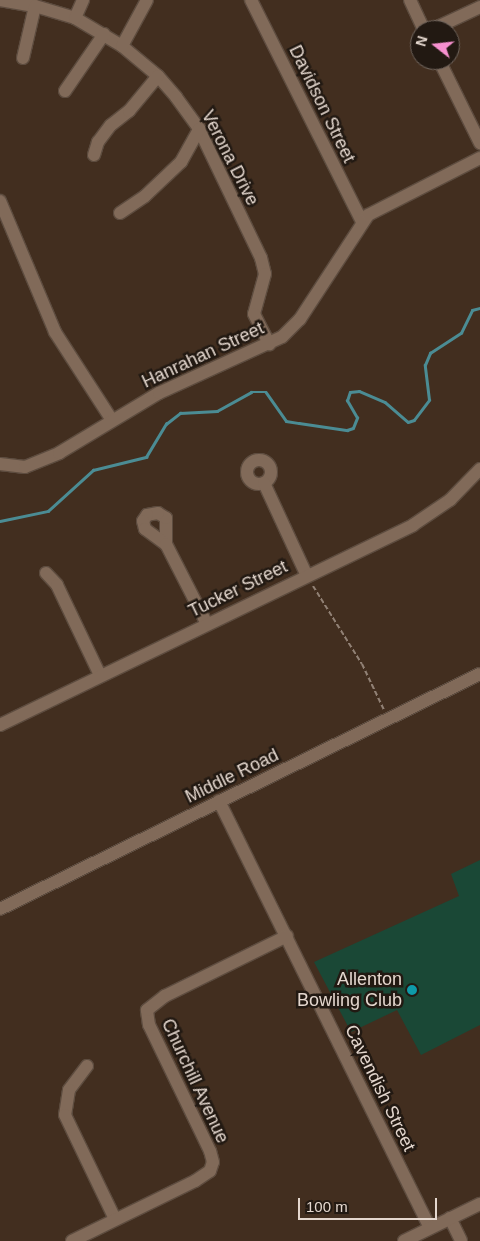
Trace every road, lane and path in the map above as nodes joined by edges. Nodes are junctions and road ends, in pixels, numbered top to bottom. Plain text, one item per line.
1 (0, 0) edge
2 (83, 0) edge
3 (148, 0) edge
4 (251, 0) edge
5 (410, 0) edge
6 (35, 6) junction
7 (480, 7) edge
8 (75, 18) junction
9 (419, 20) edge
10 (452, 20) edge
11 (104, 34) junction
12 (122, 46) junction
13 (23, 58) dead end
14 (444, 70) edge
15 (158, 76) junction
16 (65, 91) dead end
17 (199, 129) junction
18 (480, 144) edge
19 (94, 155) dead end
20 (480, 158) edge
21 (0, 201) edge
22 (120, 213) dead end
23 (362, 222) junction
24 (269, 344) junction
25 (112, 420) junction
26 (0, 464) edge
27 (480, 469) edge
28 (264, 483) dead end
29 (166, 544) dead end
30 (46, 573) dead end
31 (307, 576) junction
32 (207, 624) junction
33 (480, 674) edge
34 (100, 675) junction
35 (388, 719) junction
36 (0, 725) edge
37 (219, 802) junction
38 (0, 909) edge
39 (287, 936) junction
40 (87, 1066) dead end
41 (480, 1204) edge
42 (450, 1218) junction
43 (115, 1220) junction
44 (430, 1228) junction
45 (72, 1241) edge
46 (404, 1241) edge
47 (461, 1241) edge

1 - 6 street, Verona Drive
2 - 8 street
3 - 12 street
4 - 23 street, Davidson Street
5 - 9 street
6 - 8 street, Verona Drive
6 - 13 street
7 - 10 street
8 - 11 street, Verona Drive
11 - 12 street, Verona Drive
11 - 16 street
12 - 15 street, Verona Drive
14 - 18 street
15 - 17 street, Verona Drive
15 - 19 street
17 - 22 street
17 - 24 street, Verona Drive
20 - 23 street, Hanrahan Street
21 - 25 street
23 - 24 street, Hanrahan Street
24 - 25 street, Hanrahan Street
25 - 26 street, Hanrahan Street
27 - 31 street, Tucker Street
28 - 31 street
29 - 32 street
30 - 34 street
31 - 32 street, Tucker Street
31 - 35 path
32 - 34 street, Tucker Street
33 - 35 street, Middle Road
34 - 36 street, Tucker Street
35 - 37 street, Middle Road
37 - 38 street, Middle Road
37 - 39 street, Cavendish Street
39 - 43 street, Churchill Avenue
39 - 44 street, Cavendish Street
40 - 43 street
41 - 42 street
42 - 44 street
42 - 47 street
43 - 45 street, Churchill Avenue
44 - 46 street

